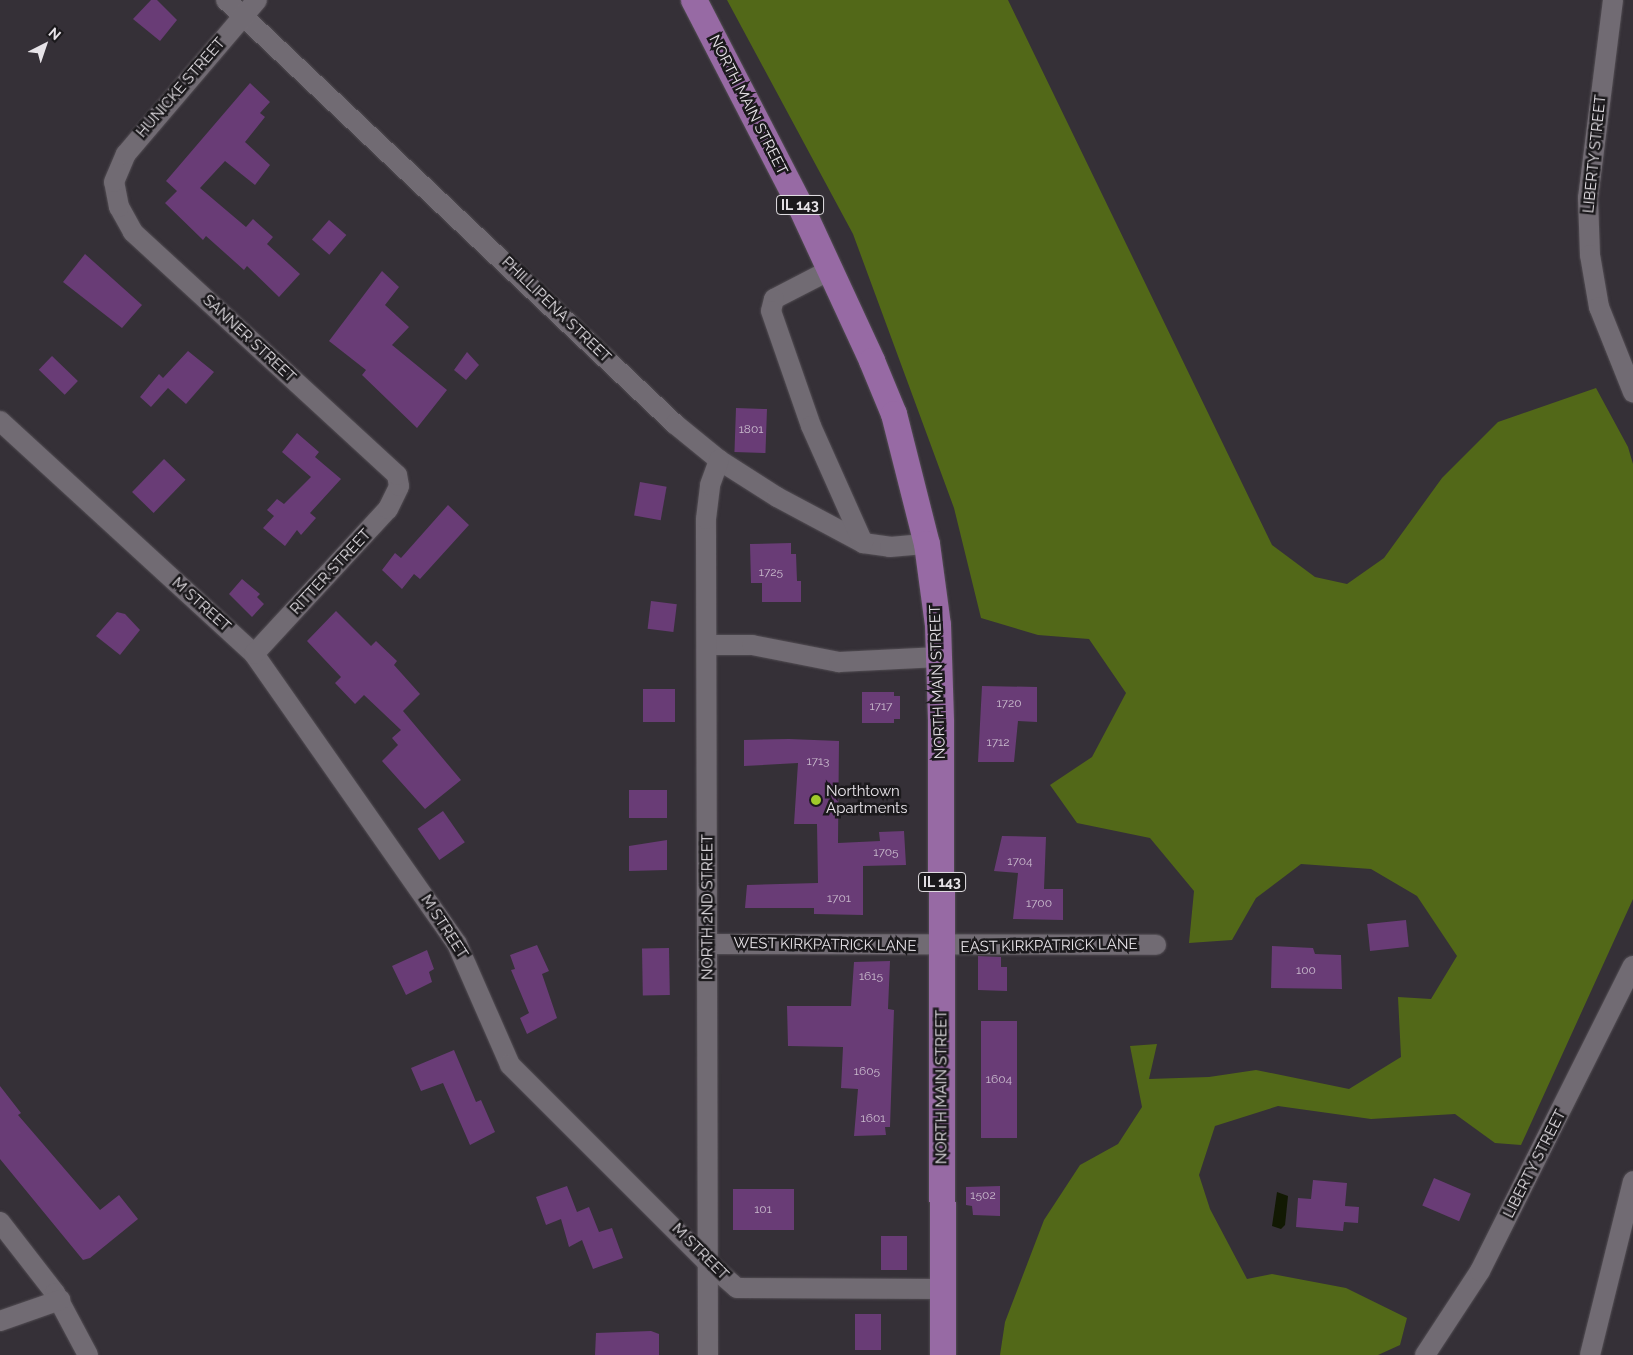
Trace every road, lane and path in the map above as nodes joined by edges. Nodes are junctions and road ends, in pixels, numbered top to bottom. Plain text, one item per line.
1 (226, 0) edge
2 (258, 0) edge
3 (694, 0) edge
4 (1613, 0) edge
5 (242, 15) junction
6 (114, 182) joint
7 (830, 270) junction
8 (1633, 392) edge
9 (0, 421) edge
10 (718, 460) junction
11 (399, 486) joint
12 (863, 544) junction
13 (927, 544) junction
14 (708, 645) junction
15 (254, 654) junction
16 (939, 657) junction
17 (708, 944) junction
18 (1156, 944) dead end
19 (942, 947) junction
20 (1633, 966) edge
21 (1633, 1181) edge
22 (0, 1222) edge
23 (706, 1261) junction
24 (942, 1289) junction
25 (60, 1300) junction
26 (0, 1321) edge
27 (88, 1355) edge
28 (708, 1355) edge
29 (943, 1355) edge
30 (1425, 1355) edge
31 (1590, 1355) edge

1 - 5 street, PHILLIPENA STREET
2 - 5 street, HUNICKE STREET
3 - 7 main road, NORTH MAIN STREET / IL 143
4 - 8 street, LIBERTY STREET
5 - 6 street, HUNICKE STREET
5 - 10 street, PHILLIPENA STREET
6 - 11 street, SANNER STREET
7 - 12 street
7 - 13 main road, NORTH MAIN STREET / IL 143
9 - 15 street, M STREET
10 - 12 street, PHILLIPENA STREET
10 - 14 street, NORTH 2ND STREET
11 - 15 street, RITTER STREET
12 - 13 street, PHILLIPENA STREET
13 - 16 main road, NORTH MAIN STREET / IL 143
14 - 16 street
14 - 17 street, NORTH 2ND STREET
15 - 23 street, M STREET
16 - 19 main road, NORTH MAIN STREET / IL 143
17 - 19 street, WEST KIRKPATRICK LANE
17 - 23 street, NORTH 2ND STREET
18 - 19 street, EAST KIRKPATRICK LANE
19 - 24 main road, NORTH MAIN STREET / IL 143
20 - 30 street, LIBERTY STREET
21 - 31 street
22 - 25 street
23 - 24 street, M STREET
23 - 28 street, NORTH 2ND STREET
24 - 29 main road, NORTH MAIN STREET / IL 143
25 - 26 street
25 - 27 street

